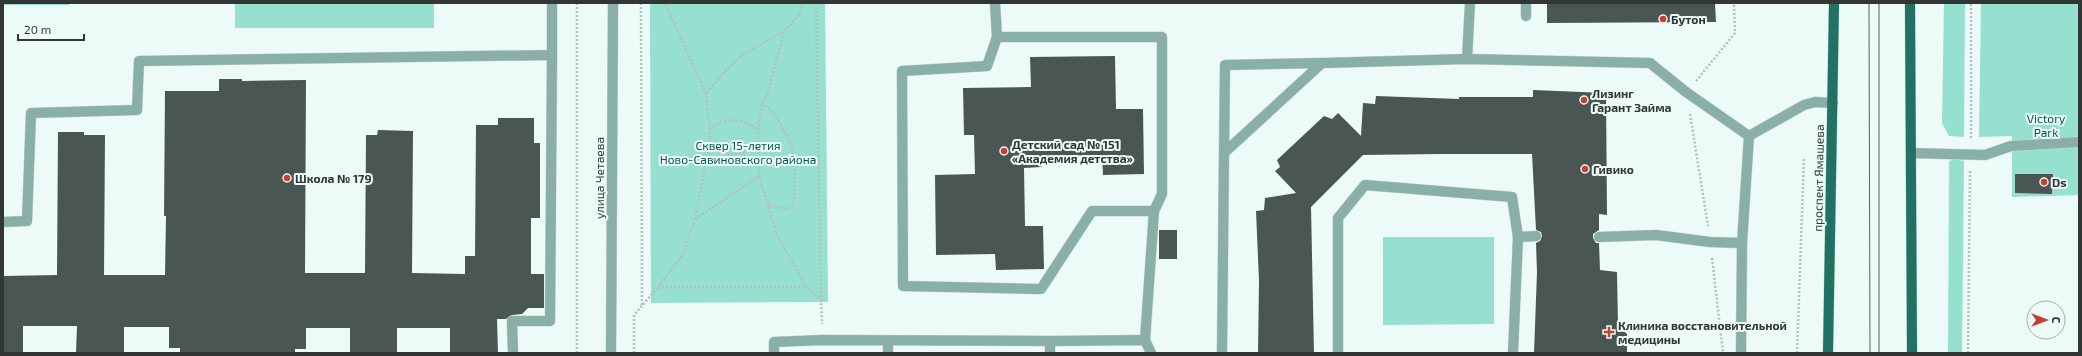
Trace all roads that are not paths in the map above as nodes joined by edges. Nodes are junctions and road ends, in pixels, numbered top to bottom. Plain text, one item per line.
1 (552, 3) edge
2 (613, 3) edge
3 (995, 3) edge
4 (1470, 3) edge
5 (1526, 3) edge
6 (1834, 3) edge
7 (1910, 3) edge
8 (1526, 16) dead end
9 (997, 37) junction
10 (552, 55) junction
11 (1467, 59) junction
12 (1322, 62) junction
13 (1833, 103) junction
14 (1749, 136) junction
15 (2079, 142) edge
16 (1224, 153) junction
17 (1911, 153) junction
18 (1154, 211) junction
19 (3, 222) edge
20 (1536, 236) dead end
21 (1518, 237) junction
22 (1599, 237) dead end
23 (1742, 243) junction
24 (1145, 340) junction
25 (1050, 341) junction
26 (888, 342) junction
27 (513, 353) edge
28 (611, 353) edge
29 (774, 353) edge
30 (888, 353) edge
31 (1050, 353) edge
32 (1151, 353) edge
33 (1222, 353) edge
34 (1338, 353) edge
35 (1513, 353) edge
36 (1741, 353) edge
37 (1828, 353) edge
38 (1912, 353) edge

1 - 10 street
2 - 28 street, улица Четаева
3 - 9 street
4 - 11 street
5 - 8 street
6 - 13 main road, проспект Ямашева
7 - 17 main road
9 - 18 street
9 - 18 street
10 - 19 street
10 - 27 street
11 - 12 street
11 - 14 street
12 - 16 street
12 - 16 street
13 - 14 street
13 - 37 main road, проспект Ямашева
14 - 23 street
15 - 17 street
16 - 33 street
17 - 38 main road
18 - 24 street
20 - 21 street
21 - 34 street
21 - 35 street
22 - 23 street
23 - 36 street
24 - 25 street
24 - 32 street
25 - 26 street
25 - 31 street
26 - 29 street
26 - 30 street

